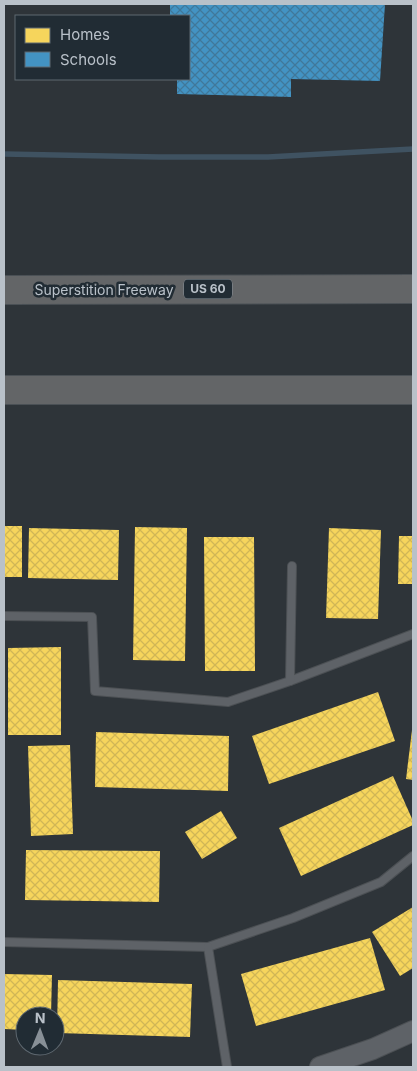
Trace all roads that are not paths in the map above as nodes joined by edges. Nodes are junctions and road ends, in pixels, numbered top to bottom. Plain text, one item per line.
1 (413, 288) edge
2 (4, 290) edge
3 (4, 390) edge
4 (413, 390) edge
5 (292, 566) dead end
6 (4, 616) edge
7 (413, 634) edge
8 (290, 681) junction
9 (413, 856) edge
10 (4, 942) edge
11 (208, 947) junction
12 (413, 1031) edge
13 (227, 1067) edge
14 (320, 1067) edge

1 - 2 highway, Superstition Freeway / US 60
3 - 4 highway
5 - 8 lane
6 - 8 lane
7 - 8 lane
9 - 11 lane
10 - 11 lane
11 - 13 lane
12 - 14 street

